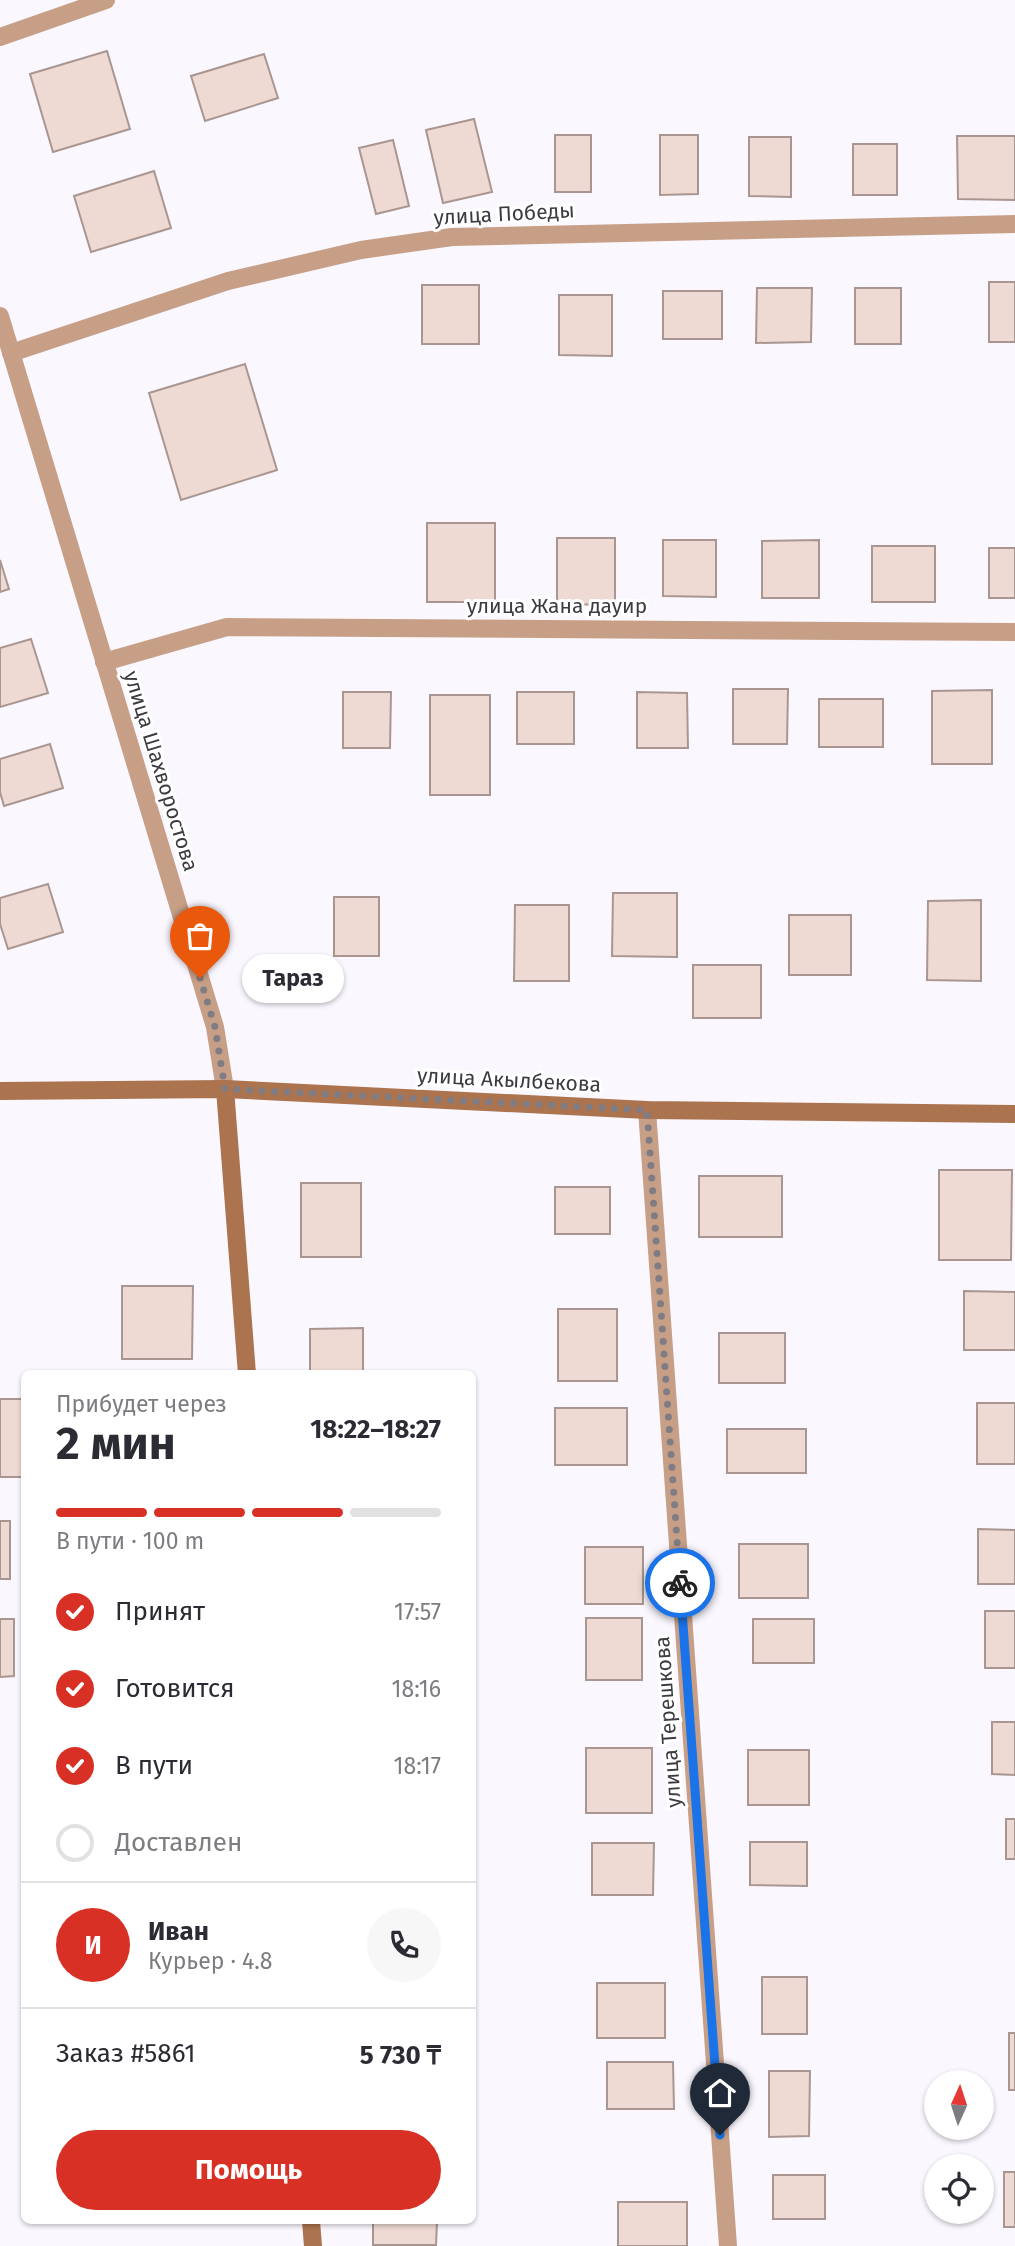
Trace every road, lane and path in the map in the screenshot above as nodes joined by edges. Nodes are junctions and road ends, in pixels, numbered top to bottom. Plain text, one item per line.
1 (106, 0) edge
2 (0, 37) edge
3 (1015, 224) edge
4 (0, 316) edge
5 (11, 353) junction
6 (1015, 632) edge
7 (104, 662) junction
8 (225, 1089) junction
9 (0, 1091) edge
10 (647, 1110) junction
11 (1015, 1114) edge
12 (247, 1370) edge
13 (311, 2224) edge
14 (313, 2246) edge
15 (727, 2246) edge

1 - 2 street
3 - 5 street, улица Победы
4 - 5 street, улица Шахворостова
5 - 7 street, улица Шахворостова
6 - 7 street, улица Жана дауир
7 - 8 street, улица Шахворостова
8 - 9 street, улица Акылбекова
8 - 10 street, улица Акылбекова
8 - 12 street, улица Шахворостова
10 - 11 street, улица Акылбекова
10 - 15 street, улица Терешкова
13 - 14 street

